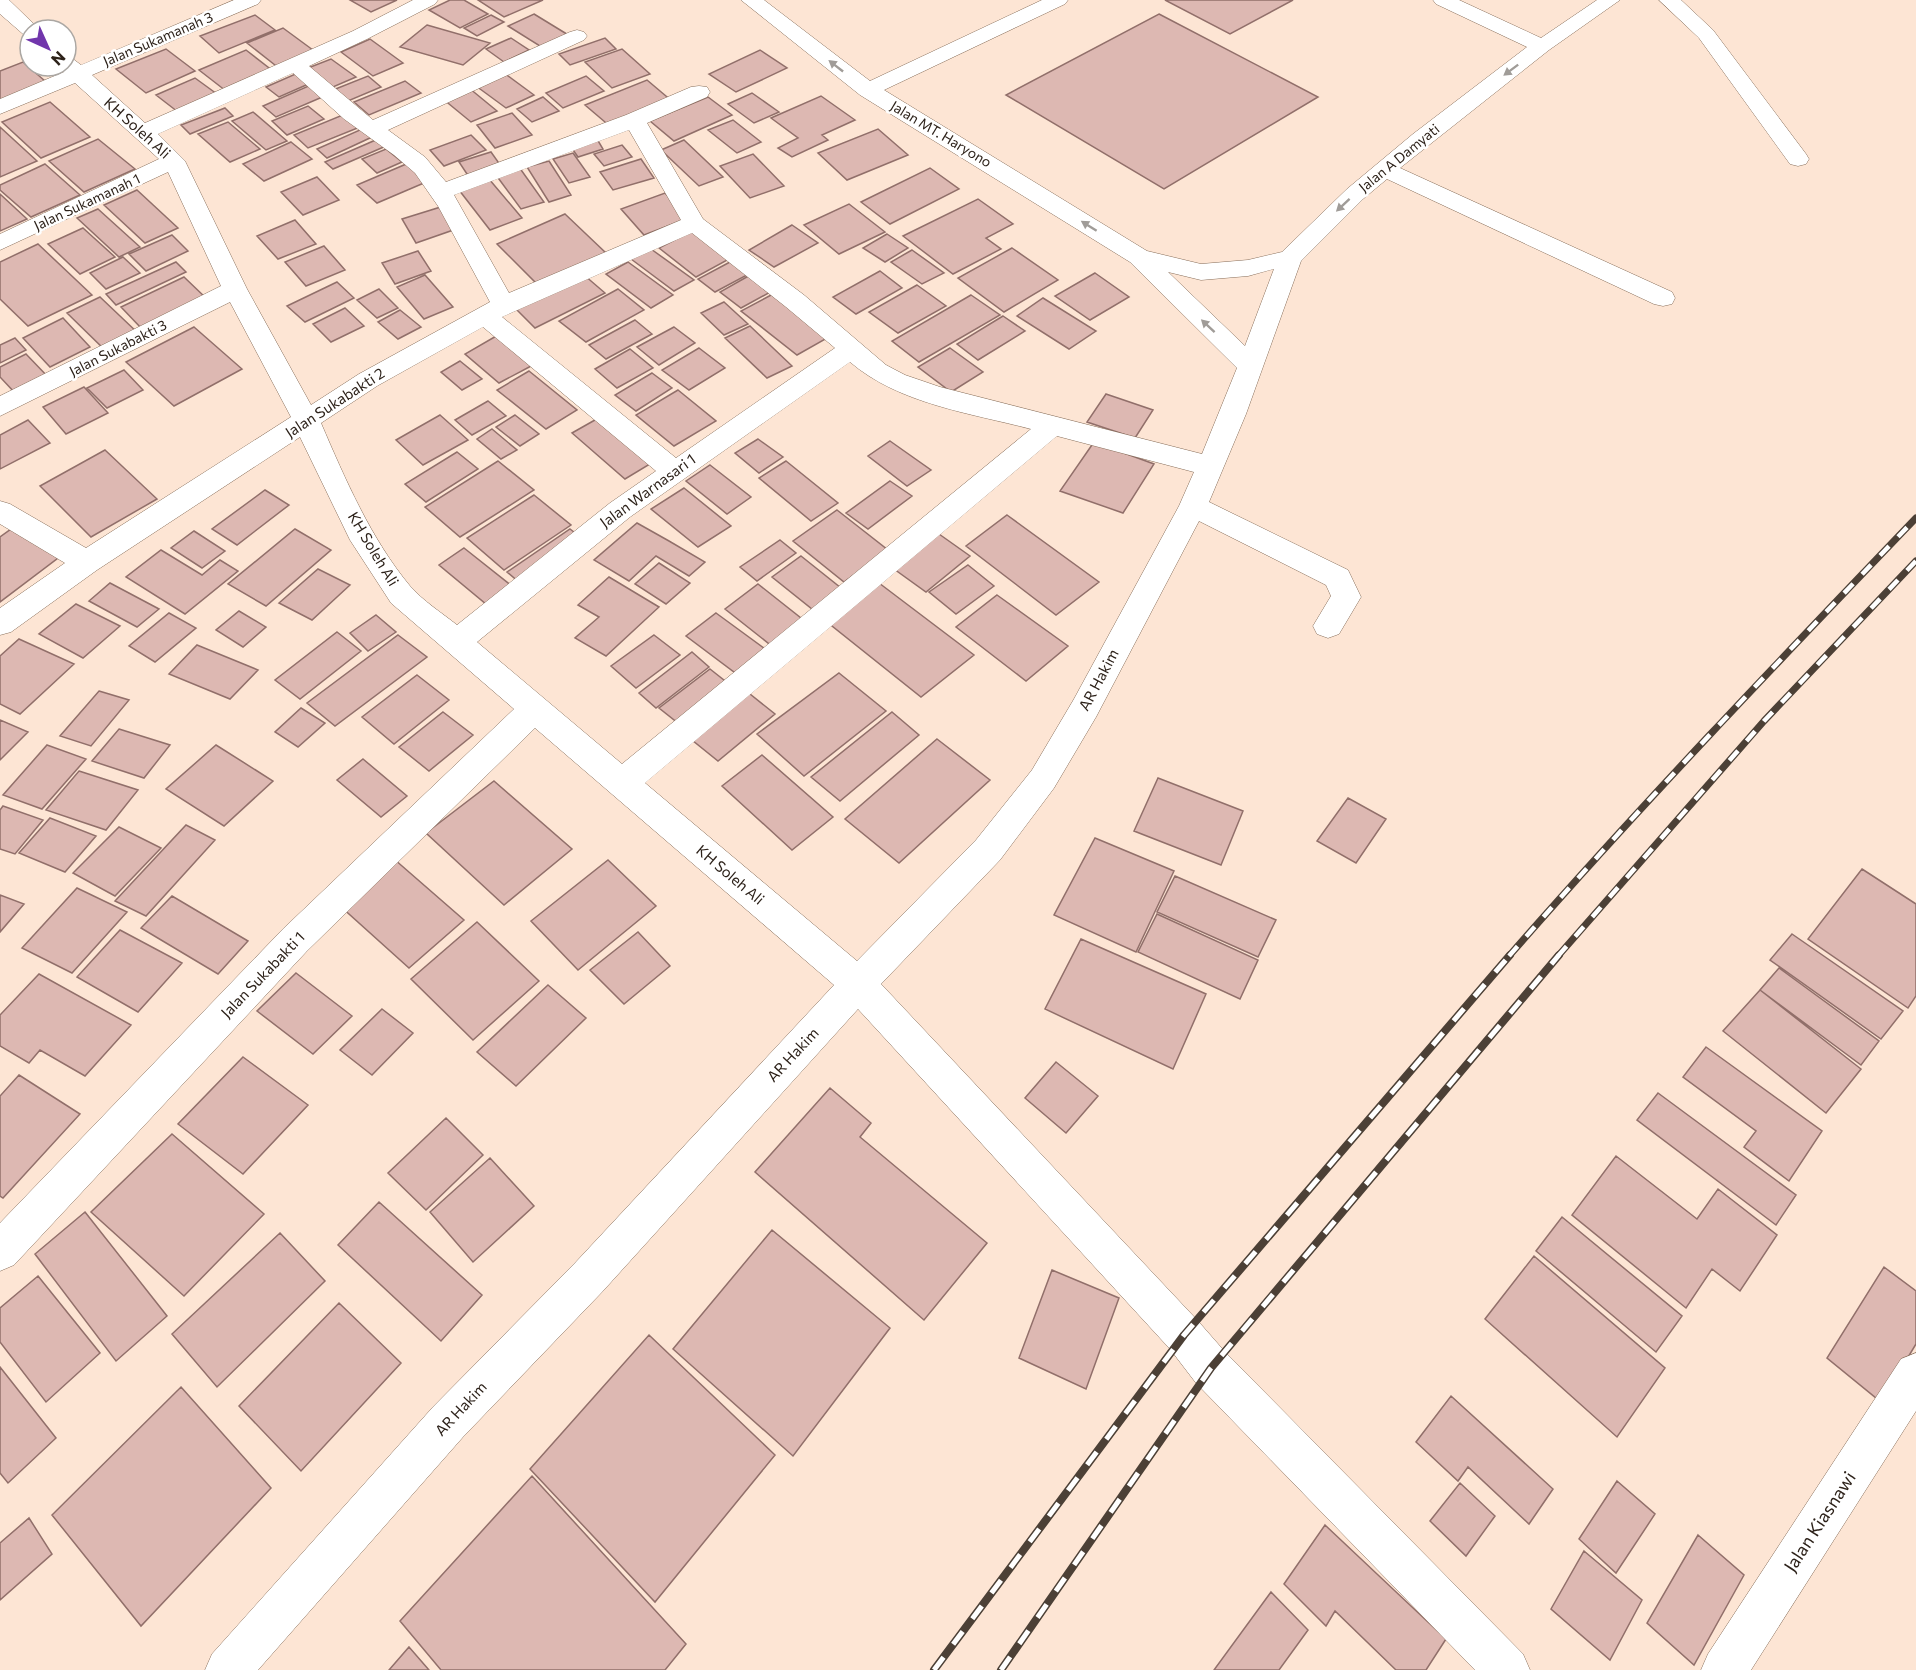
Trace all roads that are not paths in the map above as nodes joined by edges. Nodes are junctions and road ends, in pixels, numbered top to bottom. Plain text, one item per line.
1 (251, 0) edge
2 (429, 0) edge
3 (751, 0) edge
4 (1058, 0) edge
5 (1443, 0) edge
6 (1610, 0) edge
7 (1669, 0) edge
8 (0, 1) edge
9 (18, 18) edge
10 (577, 36) dead end
11 (1542, 46) junction
12 (295, 64) junction
13 (78, 66) edge
14 (78, 74) edge
15 (54, 78) edge
16 (868, 90) junction
17 (699, 92) dead end
18 (0, 107) edge
19 (634, 120) junction
20 (371, 129) junction
21 (142, 134) junction
22 (1798, 159) dead end
23 (174, 161) junction
24 (1385, 169) junction
25 (441, 192) junction
26 (694, 223) junction
27 (0, 243) edge
28 (1139, 257) junction
29 (1290, 258) junction
30 (235, 289) junction
31 (1663, 298) dead end
32 (495, 311) junction
33 (850, 350) junction
34 (1250, 366) junction
35 (0, 406) edge
36 (307, 422) junction
37 (1053, 425) junction
38 (1209, 466) junction
39 (674, 471) junction
40 (1193, 506) junction
41 (0, 511) edge
42 (87, 562) junction
43 (0, 624) edge
44 (1328, 626) dead end
45 (455, 643) junction
46 (535, 708) junction
47 (622, 783) junction
48 (858, 984) junction
49 (8, 1230) edge
50 (1916, 1374) edge
51 (228, 1670) edge
52 (1507, 1670) edge
53 (1724, 1670) edge

1 - 13 street, Jalan Sukamanah 3
2 - 12 street
16 -> 3 street, Jalan MT. Haryono
4 - 16 street
5 - 11 street
6 - 11 street, Jalan A Damyati
7 - 22 street
8 - 9 street
10 - 20 street
11 -> 24 street, Jalan A Damyati
12 - 20 street
12 - 21 street
14 - 21 street, KH Soleh Ali
15 - 18 street, Jalan Sukamanah 3
28 -> 16 street, Jalan MT. Haryono
17 - 19 street
19 - 25 street
19 - 26 street
20 - 25 street
21 - 23 street, KH Soleh Ali
23 - 27 street, Jalan Sukamanah 1
23 - 30 street, KH Soleh Ali
24 -> 29 street, Jalan A Damyati
24 - 31 street
25 - 32 street
26 - 32 street, Jalan Sukabakti 2
26 - 33 street
28 - 29 street, Jalan MT. Haryono
34 -> 28 street, Jalan MT. Haryono
29 - 34 street, Jalan A Damyati
30 - 35 street, Jalan Sukabakti 3
30 - 36 street, KH Soleh Ali
32 - 36 street, Jalan Sukabakti 2
32 - 39 street
33 - 37 street
33 - 39 street, Jalan Warnasari 1
34 - 38 street, AR Hakim
36 - 42 street, Jalan Sukabakti 2
36 - 45 street, KH Soleh Ali
37 - 38 street
37 - 47 street
38 - 40 street, AR Hakim
39 - 45 street, Jalan Warnasari 1
40 - 44 street
40 - 48 street, AR Hakim
41 - 42 street
42 - 43 street, Jalan Sukabakti 2
45 - 46 street, KH Soleh Ali
46 - 47 street, KH Soleh Ali
46 - 49 street, Jalan Sukabakti 1
47 - 48 street, KH Soleh Ali
48 - 51 street, AR Hakim
48 - 52 street, KH Soleh Ali
50 - 53 street, Jalan Kiasnawi

